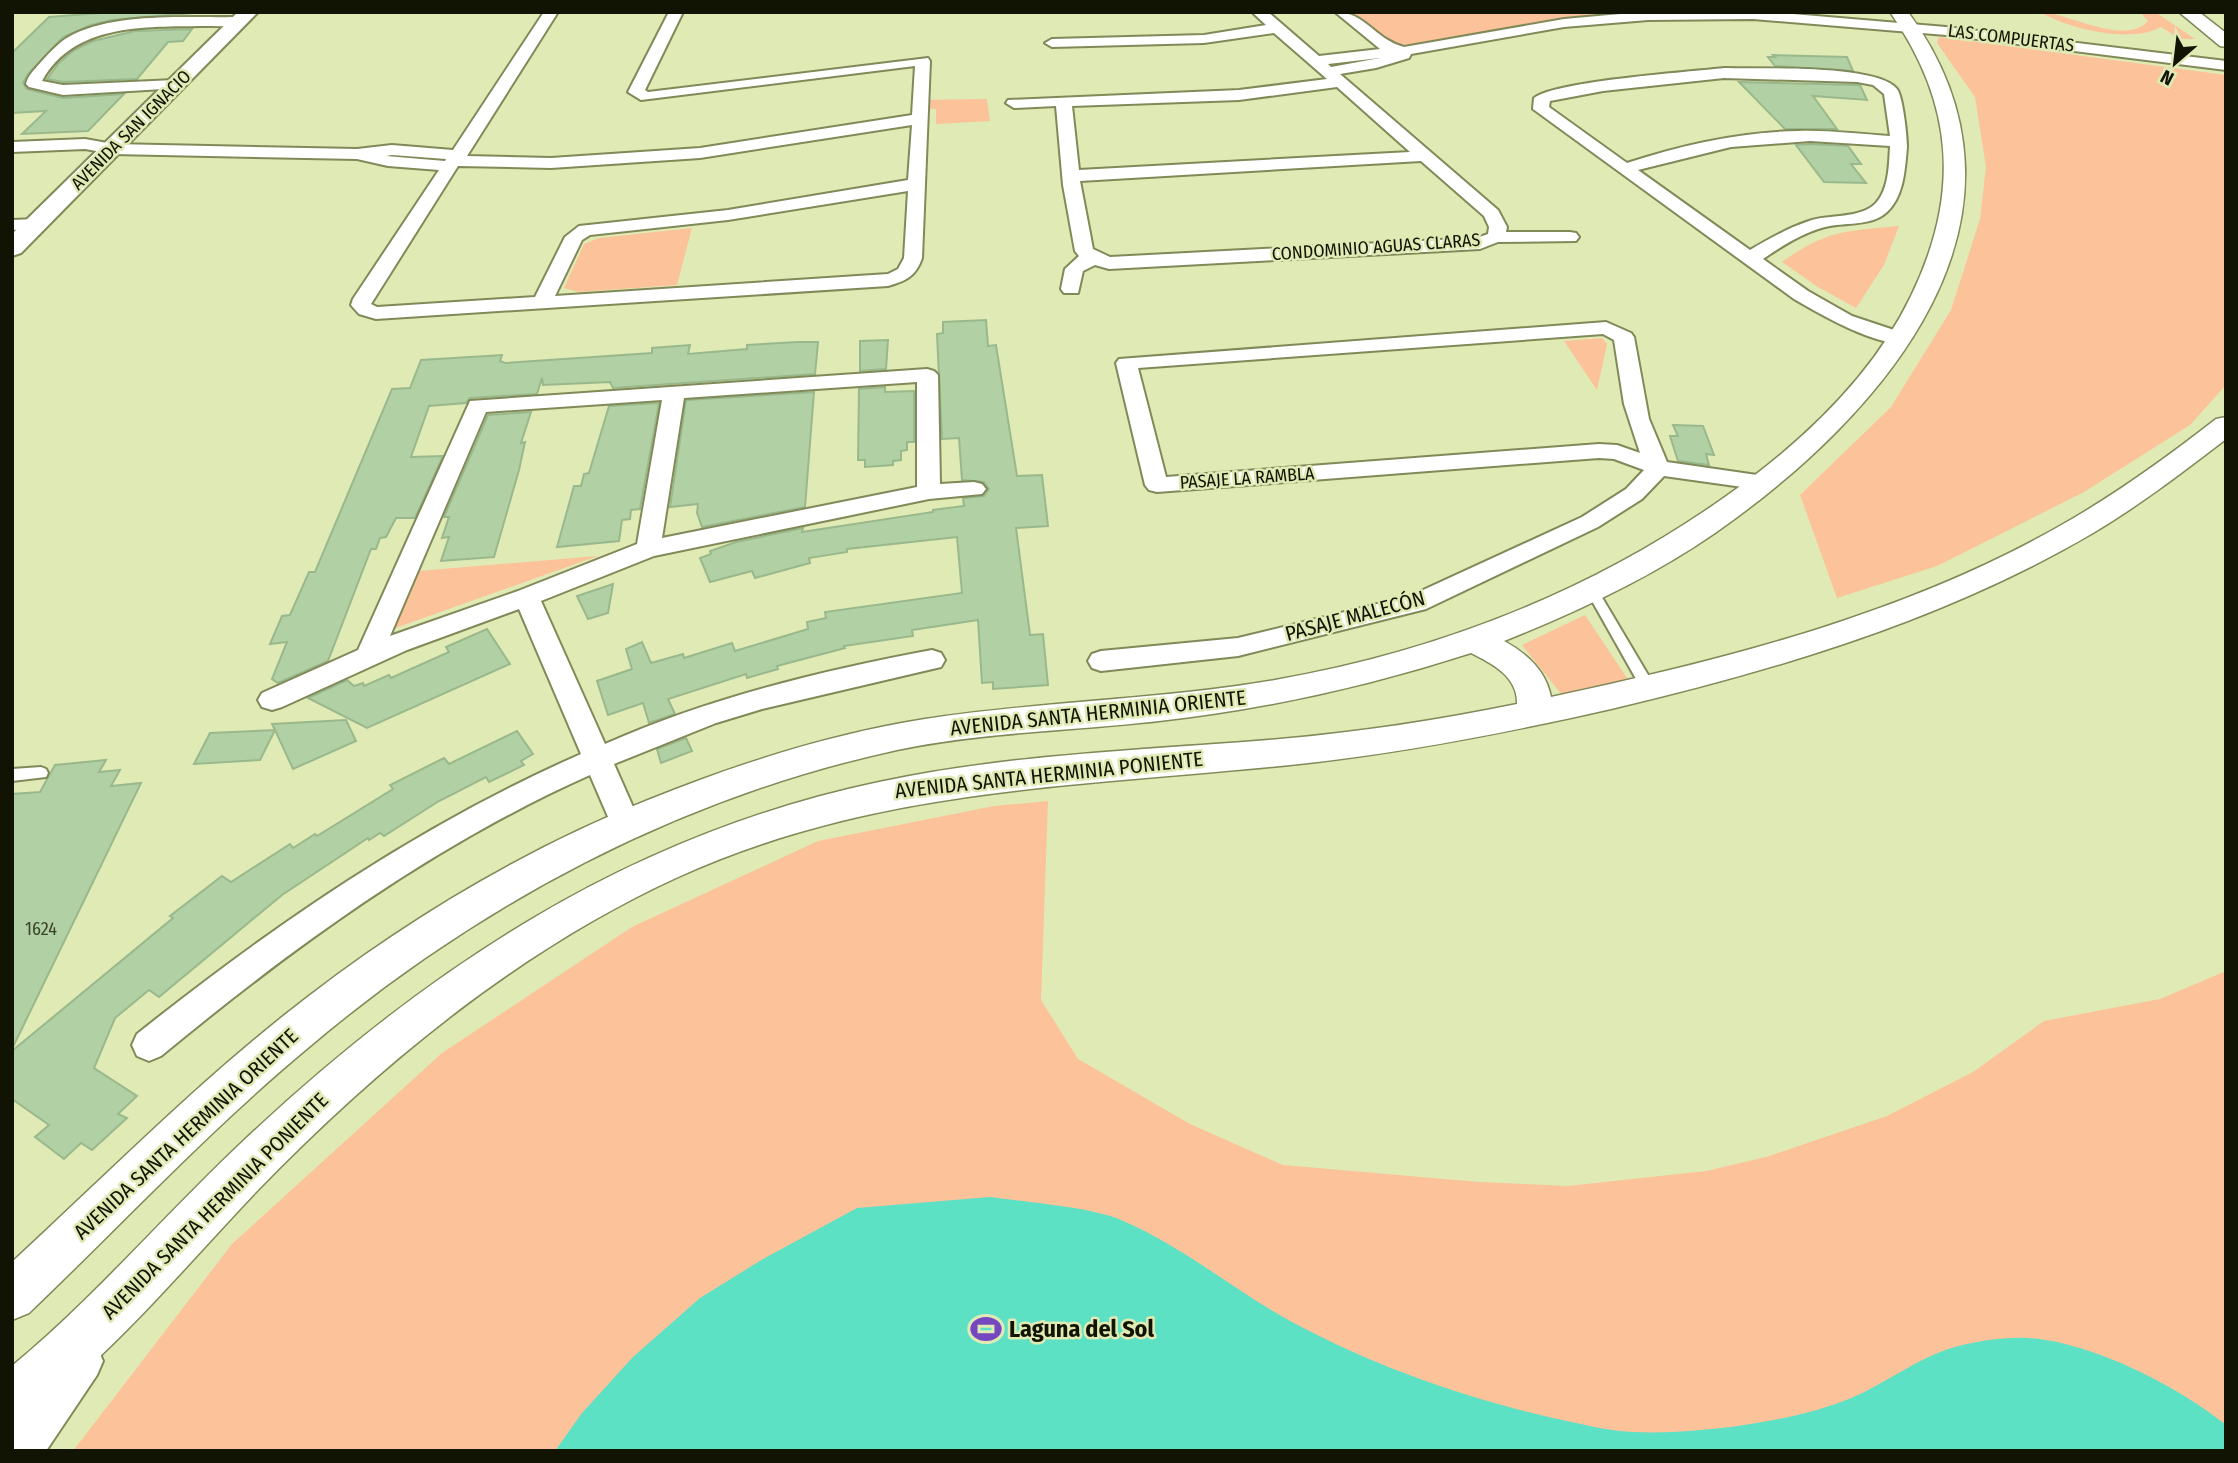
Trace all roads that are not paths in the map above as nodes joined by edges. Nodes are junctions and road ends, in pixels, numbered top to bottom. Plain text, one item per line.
1 (551, 12) edge
2 (676, 12) edge
3 (1259, 12) edge
4 (1342, 12) edge
5 (1856, 12) edge
6 (2188, 12) edge
7 (1731, 14) edge
8 (1752, 14) edge
9 (245, 17) edge
10 (1904, 19) edge
11 (1278, 28) junction
12 (2226, 42) edge
13 (1052, 44) dead end
14 (1401, 51) junction
15 (2226, 55) edge
16 (2226, 66) edge
17 (1328, 72) junction
18 (175, 85) junction
19 (1014, 103) dead end
20 (1065, 103) junction
21 (918, 119) junction
22 (1899, 141) junction
23 (12, 147) edge
24 (113, 149) junction
25 (1425, 156) junction
26 (12, 160) edge
27 (454, 161) junction
28 (1624, 169) junction
29 (1072, 181) junction
30 (916, 184) junction
31 (37, 224) junction
32 (12, 225) edge
33 (1496, 237) junction
34 (1570, 237) dead end
35 (12, 248) edge
36 (1751, 258) junction
37 (1096, 259) junction
38 (1071, 289) dead end
39 (542, 302) junction
40 (1899, 338) junction
41 (674, 394) junction
42 (2226, 425) edge
43 (1658, 468) junction
44 (1764, 483) junction
45 (974, 489) dead end
46 (929, 492) junction
47 (648, 549) junction
48 (1592, 592) junction
49 (527, 597) junction
50 (1475, 641) junction
51 (368, 657) junction
52 (932, 660) dead end
53 (1101, 661) dead end
54 (1649, 689) junction
55 (272, 700) dead end
56 (1533, 714) junction
57 (598, 759) junction
58 (41, 774) dead end
59 (12, 775) edge
60 (626, 825) junction
61 (149, 1045) dead end
62 (12, 1296) edge
63 (127, 1296) junction
64 (12, 1400) edge
65 (21, 1451) edge

1 - 27 street
2 - 21 street
3 - 11 street, CONDOMINIO AGUAS CLARAS
4 - 14 street
5 - 10 street, LAS COMPUERTAS
6 - 12 street
7 - 8 street, LAS COMPUERTAS
7 - 14 street, LAS COMPUERTAS
8 - 10 street, LAS COMPUERTAS
9 - 18 main road, AVENIDA SAN IGNACIO
9 - 18 street
10 - 15 street, LAS COMPUERTAS
10 - 16 street, LAS COMPUERTAS
10 - 40 street, AVENIDA SANTA HERMINIA ORIENTE
11 - 13 street
11 - 17 street, CONDOMINIO AGUAS CLARAS
14 - 17 street
17 - 20 street
17 - 25 street, CONDOMINIO AGUAS CLARAS
18 - 24 main road, AVENIDA SAN IGNACIO
19 - 20 street
20 - 29 street
21 - 27 street
21 - 30 street
22 - 28 street
22 - 28 street
22 - 36 street
23 - 24 street
24 - 26 street
24 - 27 street
24 - 31 main road, AVENIDA SAN IGNACIO
25 - 29 street
25 - 33 street, CONDOMINIO AGUAS CLARAS
27 - 39 street
28 - 36 street
29 - 37 street
30 - 39 street
30 - 39 street
31 - 32 street
31 - 35 main road, AVENIDA SAN IGNACIO
33 - 34 street
33 - 37 street, CONDOMINIO AGUAS CLARAS
36 - 40 street
37 - 38 street
40 - 44 street, AVENIDA SANTA HERMINIA ORIENTE
41 - 46 street
41 - 47 street
41 - 51 street
42 - 54 street, AVENIDA SANTA HERMINIA PONIENTE
43 - 43 street, PASAJE LA RAMBLA
43 - 44 street
43 - 53 street, PASAJE MALECÓN
44 - 48 street, AVENIDA SANTA HERMINIA ORIENTE
45 - 46 street
46 - 47 street
47 - 49 street
48 - 50 street, AVENIDA SANTA HERMINIA ORIENTE
48 - 54 lane
49 - 51 street
49 - 57 street
50 - 56 street
50 - 60 street, AVENIDA SANTA HERMINIA ORIENTE
51 - 55 street
52 - 57 street
54 - 56 street, AVENIDA SANTA HERMINIA PONIENTE
56 - 63 street, AVENIDA SANTA HERMINIA PONIENTE
57 - 60 street
57 - 61 street
58 - 59 lane
60 - 62 street, AVENIDA SANTA HERMINIA ORIENTE
63 - 64 street, AVENIDA SANTA HERMINIA PONIENTE
63 - 65 street

